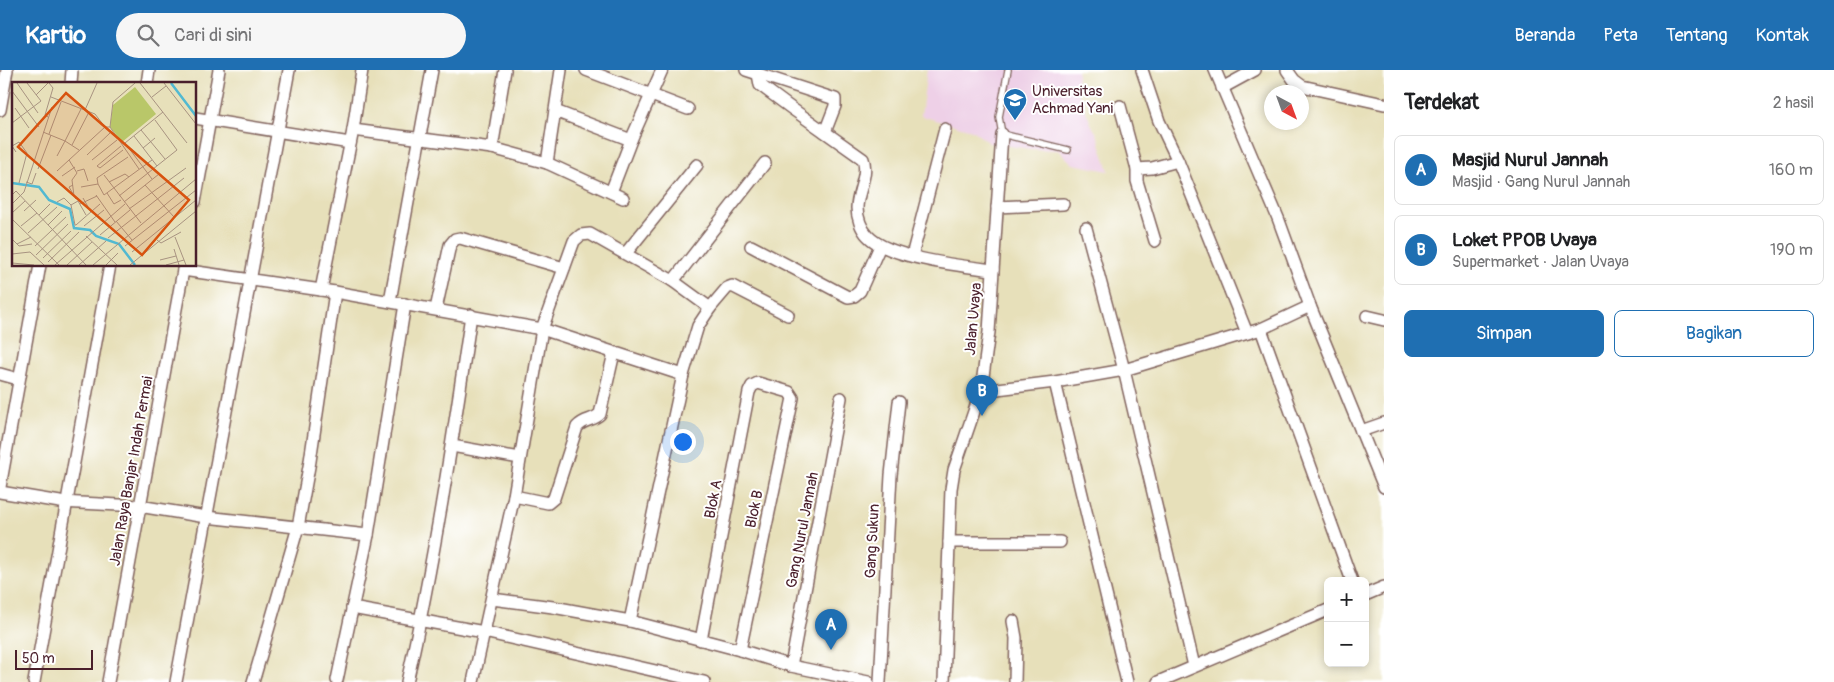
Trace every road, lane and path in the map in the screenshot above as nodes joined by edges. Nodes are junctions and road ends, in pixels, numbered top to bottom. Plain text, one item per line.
1 (7, 70) edge
2 (219, 70) edge
3 (289, 70) edge
4 (362, 70) edge
5 (432, 70) edge
6 (505, 70) edge
7 (562, 70) edge
8 (586, 70) edge
9 (662, 70) edge
10 (746, 70) edge
11 (1008, 70) edge
12 (1142, 70) edge
13 (1214, 70) edge
14 (1255, 70) edge
15 (1287, 70) edge
16 (758, 74) junction
17 (1222, 88) junction
18 (651, 94) junction
19 (1384, 104) edge
20 (1120, 106) dead end
21 (688, 109) dead end
22 (0, 110) edge
23 (555, 111) junction
24 (196, 118) edge
25 (210, 121) junction
26 (945, 129) dead end
27 (353, 130) junction
28 (278, 131) junction
29 (825, 132) junction
30 (1002, 134) junction
31 (418, 139) junction
32 (631, 140) junction
33 (350, 143) junction
34 (492, 148) junction
35 (1068, 150) dead end
36 (1178, 161) junction
37 (547, 163) junction
38 (765, 163) dead end
39 (697, 165) dead end
40 (1137, 169) junction
41 (611, 192) junction
42 (196, 197) edge
43 (623, 198) dead end
44 (1063, 204) dead end
45 (997, 207) junction
46 (1086, 228) dead end
47 (1155, 241) dead end
48 (751, 246) dead end
49 (880, 246) junction
50 (626, 254) junction
51 (912, 256) junction
52 (40, 266) edge
53 (110, 266) edge
54 (183, 267) edge
55 (564, 268) junction
56 (992, 270) junction
57 (250, 280) junction
58 (673, 281) junction
59 (321, 290) junction
60 (335, 292) junction
61 (390, 301) junction
62 (405, 304) junction
63 (1310, 306) junction
64 (710, 308) junction
65 (436, 309) junction
66 (788, 315) dead end
67 (471, 316) junction
68 (1366, 316) dead end
69 (1384, 320) edge
70 (542, 328) junction
71 (1261, 329) junction
72 (1247, 333) junction
73 (614, 353) junction
74 (1124, 370) junction
75 (0, 374) edge
76 (683, 375) junction
77 (18, 379) junction
78 (1055, 382) junction
79 (773, 387) joint
80 (981, 391) junction
81 (841, 398) dead end
82 (899, 402) dead end
83 (1384, 422) edge
84 (1361, 431) junction
85 (452, 446) junction
86 (520, 458) junction
87 (0, 487) edge
88 (1384, 487) edge
89 (0, 492) edge
90 (514, 496) junction
91 (68, 502) junction
92 (139, 506) junction
93 (206, 517) junction
94 (298, 527) junction
95 (368, 535) junction
96 (948, 542) junction
97 (1060, 542) dead end
98 (1351, 577) edge
99 (1384, 587) edge
100 (1369, 593) edge
101 (492, 599) junction
102 (352, 608) junction
103 (1324, 612) edge
104 (421, 620) junction
105 (630, 621) junction
106 (1013, 621) dead end
107 (484, 632) junction
108 (701, 640) junction
109 (740, 650) junction
110 (790, 666) junction
111 (1194, 666) junction
112 (337, 680) dead end
113 (1161, 681) edge
114 (34, 682) edge
115 (108, 682) edge
116 (176, 682) edge
117 (253, 682) edge
118 (407, 682) edge
119 (473, 682) edge
120 (704, 682) edge
121 (868, 682) edge
122 (880, 682) edge
123 (944, 682) edge
124 (1016, 682) edge
125 (1127, 682) edge

1 - 22 street
2 - 25 street
3 - 28 street
4 - 27 street
5 - 31 street
6 - 34 street
7 - 23 street
8 - 18 street
9 - 18 street
10 - 16 street
11 - 30 lane
12 - 36 street
13 - 17 street
14 - 17 street
15 - 19 street
16 - 29 street
16 - 29 street
17 - 63 street
18 - 21 street
18 - 32 street
20 - 40 street
23 - 32 street
23 - 37 street
24 - 25 street
25 - 28 street
25 - 42 street
26 - 51 street
27 - 31 street
27 - 33 street
28 - 33 street
28 - 57 street
29 - 49 street
30 - 35 lane
30 - 45 street, Jalan Uvaya
31 - 34 street
31 - 61 street
32 - 41 street
33 - 59 street
34 - 37 street
36 - 40 street
36 - 72 street
37 - 41 street
38 - 58 street
39 - 50 street
40 - 47 street
41 - 43 street
44 - 45 street
45 - 56 street, Jalan Uvaya
46 - 74 street
48 - 49 street
49 - 51 street
50 - 55 street
50 - 58 street
51 - 56 street
52 - 77 street
53 - 91 street
54 - 57 street
54 - 92 street, Jalan Raya Banjar Indah Permai
55 - 65 street
55 - 70 street
56 - 80 street, Jalan Uvaya
57 - 59 street
57 - 93 street
58 - 64 street
59 - 60 street
60 - 61 street
60 - 94 street
61 - 62 street
62 - 65 street
62 - 95 street
63 - 71 street
63 - 84 street
64 - 66 street
64 - 76 street
65 - 67 street
67 - 70 street
67 - 85 street
68 - 69 street
70 - 73 street
70 - 86 street
71 - 72 street
71 - 98 street
72 - 74 street
73 - 76 street
73 - 90 street
74 - 78 street
74 - 111 street
75 - 77 street
76 - 105 street
77 - 87 street
78 - 80 street
78 - 125 street
79 - 108 street, Blok A
79 - 109 street, Blok B
80 - 96 street, Jalan Uvaya
81 - 110 street, Gang Nurul Jannah
82 - 122 street, Gang Sukun
83 - 84 street
84 - 88 street
85 - 86 street
85 - 104 street
86 - 90 street
89 - 91 street
90 - 101 street
91 - 92 street
91 - 114 street
92 - 93 street
92 - 115 street, Jalan Raya Banjar Indah Permai
93 - 94 street
93 - 116 street
94 - 95 street
94 - 117 street
95 - 102 street
96 - 97 street
96 - 123 street, Jalan Uvaya
99 - 100 street
101 - 105 street
101 - 107 street
102 - 104 street
102 - 112 street
103 - 111 street
104 - 107 street
104 - 118 street
105 - 108 street
106 - 124 street
107 - 119 street
107 - 120 street
108 - 109 street
109 - 110 street
110 - 121 street
111 - 113 street

